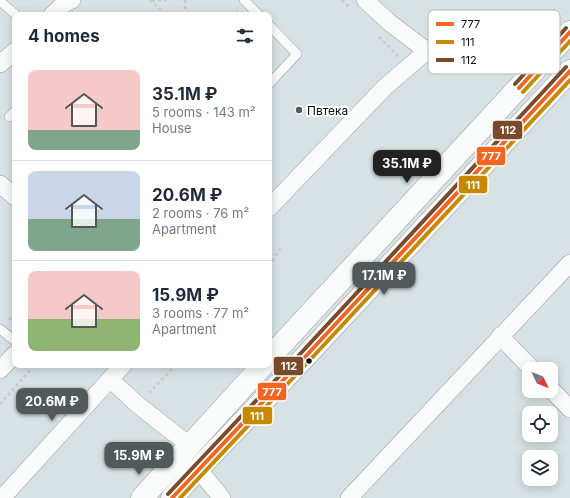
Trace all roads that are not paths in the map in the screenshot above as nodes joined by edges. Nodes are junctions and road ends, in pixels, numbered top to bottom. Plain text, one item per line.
1 (244, 0) edge
2 (365, 0) edge
3 (0, 1) edge
4 (13, 12) edge
5 (256, 12) edge
6 (272, 28) edge
7 (570, 32) edge
8 (560, 43) edge
9 (427, 51) joint
10 (12, 54) edge
11 (0, 64) edge
12 (532, 74) edge
13 (569, 74) edge
14 (272, 81) edge
15 (0, 184) edge
16 (12, 194) edge
17 (272, 205) edge
18 (570, 262) edge
19 (0, 329) edge
20 (500, 336) junction
21 (12, 339) edge
22 (272, 355) edge
23 (12, 357) edge
24 (525, 362) edge
25 (120, 368) edge
26 (260, 368) edge
27 (0, 370) edge
28 (110, 380) junction
29 (558, 396) edge
30 (570, 409) edge
31 (189, 445) junction
32 (198, 469) junction
33 (2, 498) edge
34 (142, 498) edge
35 (172, 498) edge
36 (222, 498) edge
37 (349, 498) edge

1 - 5 lane
2 - 9 street
3 - 4 lane
6 - 14 lane
7 - 8 main road
9 - 17 street
10 - 11 street
12 - 22 main road
13 - 32 main road
15 - 16 street
18 - 20 street
19 - 21 lane
20 - 24 street
20 - 37 street
23 - 27 street
25 - 28 street
26 - 31 main road
28 - 31 street
28 - 33 street
29 - 30 street
31 - 34 main road
32 - 35 main road
32 - 36 street

